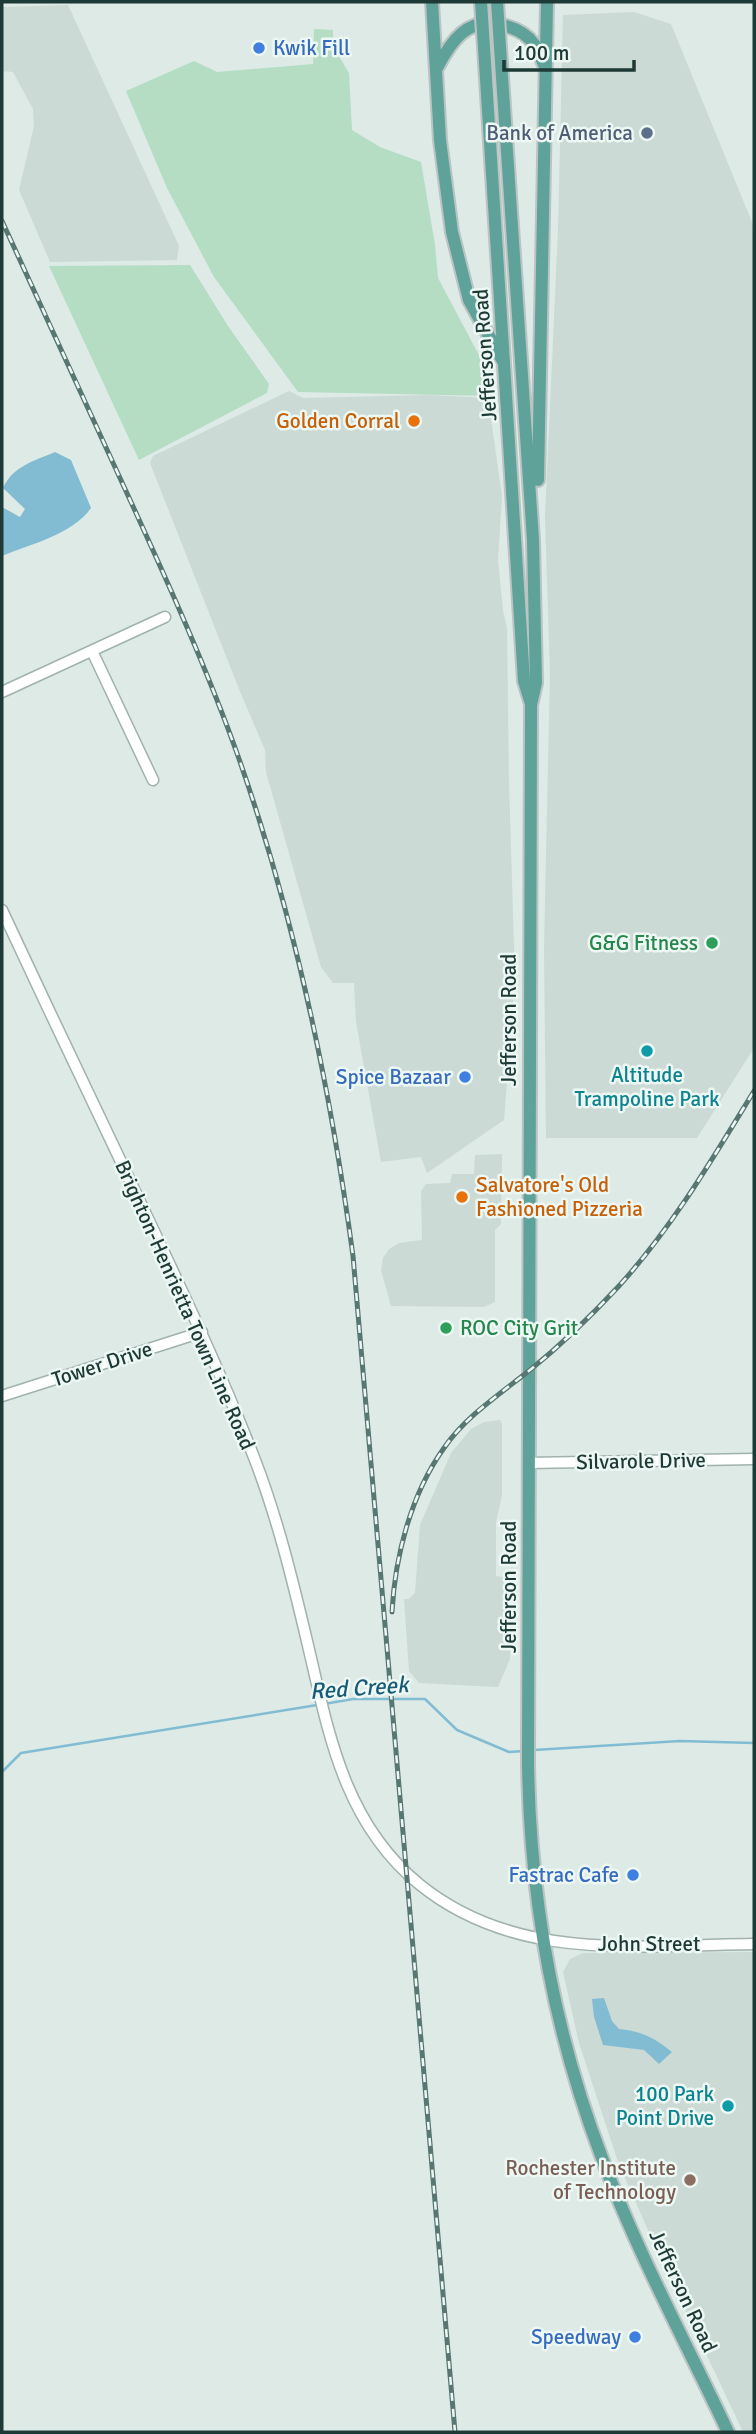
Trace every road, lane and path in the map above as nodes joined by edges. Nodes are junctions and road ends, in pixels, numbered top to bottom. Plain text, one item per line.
1 (432, 2) edge
2 (481, 2) edge
3 (497, 2) edge
4 (547, 2) edge
5 (437, 69) junction
6 (548, 72) junction
7 (506, 366) junction
8 (534, 540) junction
9 (165, 617) dead end
10 (92, 651) junction
11 (2, 692) edge
12 (531, 705) junction
13 (153, 780) dead end
14 (2, 910) edge
15 (202, 1332) junction
16 (2, 1396) edge
17 (754, 1459) edge
18 (528, 1462) junction
19 (544, 1940) junction
20 (754, 1944) edge
21 (728, 2432) edge

1 - 5 main road
2 - 7 main road, Jefferson Road, bridge
3 - 8 main road, Jefferson Road, bridge
4 - 6 main road
5 - 6 main road
5 - 7 main road
6 - 8 main road
7 - 12 main road, Jefferson Road
8 - 12 main road, Jefferson Road
9 - 10 street
10 - 11 street
10 - 13 street
12 - 18 main road, Jefferson Road
14 - 15 street, Brighton-Henrietta Town Line Road
15 - 16 street, Tower Drive
15 - 19 street, Brighton-Henrietta Town Line Road
17 - 18 street, Silvarole Drive
18 - 19 main road, Jefferson Road
19 - 20 street, John Street
19 - 21 main road, Jefferson Road

